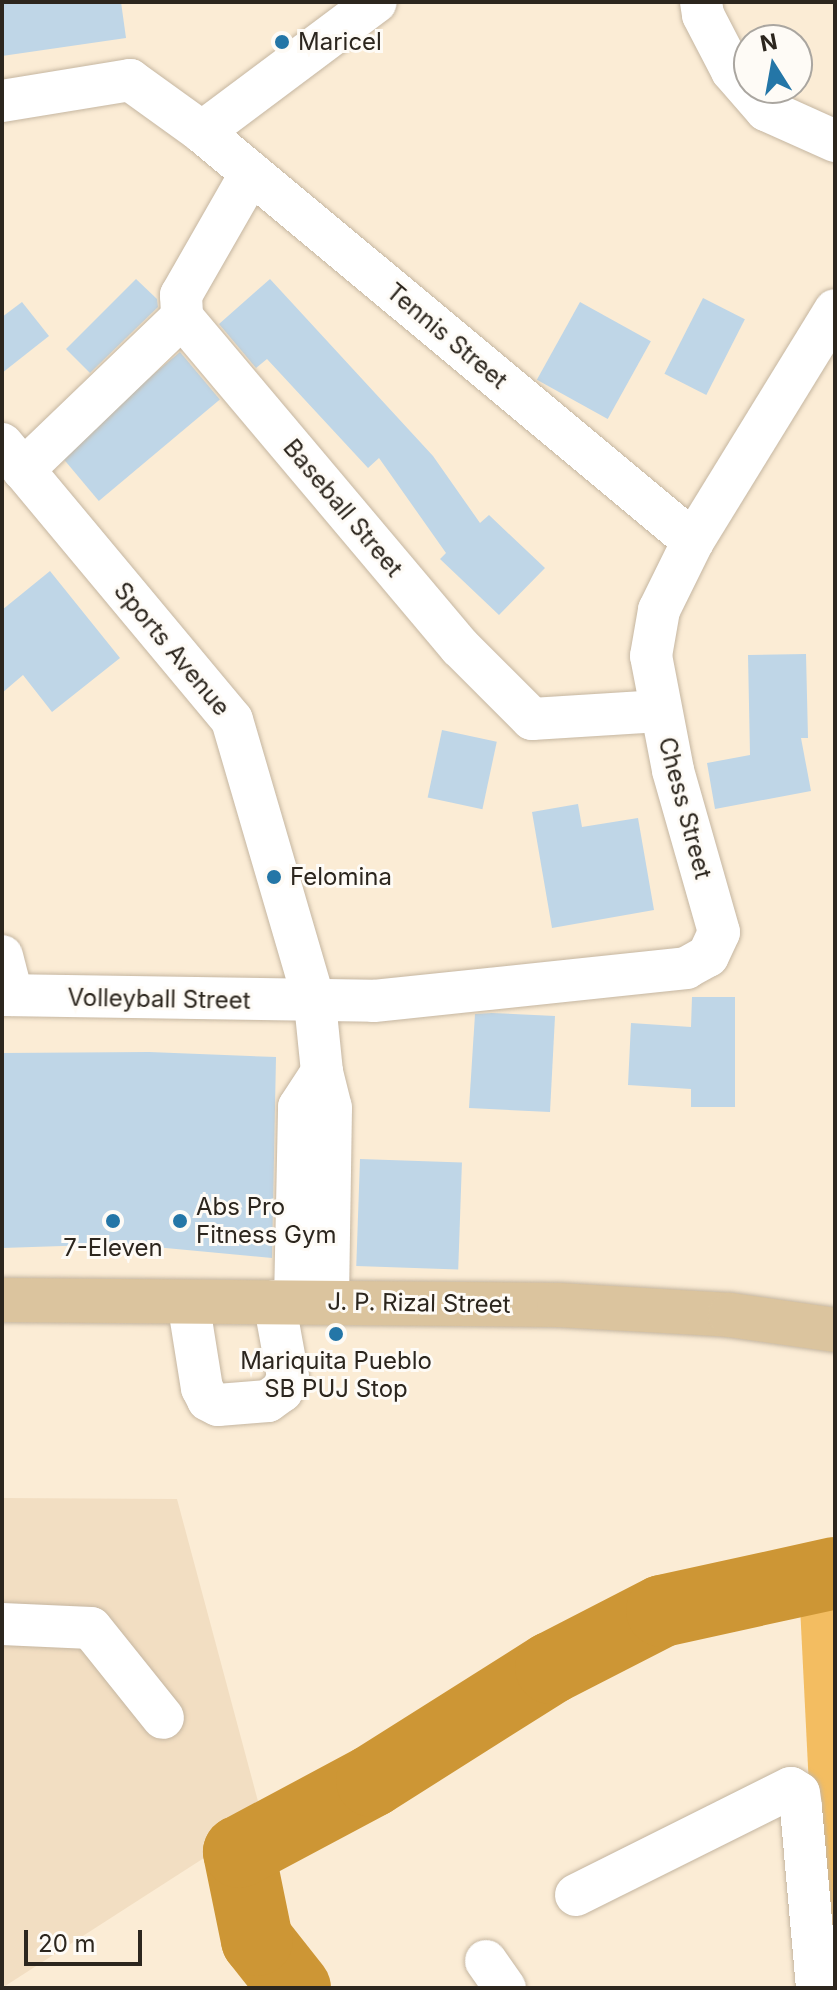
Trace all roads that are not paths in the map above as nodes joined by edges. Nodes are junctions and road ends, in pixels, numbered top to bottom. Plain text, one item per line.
1 (376, 2) edge
2 (701, 2) edge
3 (2, 101) edge
4 (202, 132) junction
5 (835, 141) edge
6 (251, 173) junction
7 (835, 310) edge
8 (182, 317) junction
9 (12, 457) edge
10 (693, 541) junction
11 (660, 711) junction
12 (5, 982) edge
13 (315, 1003) junction
14 (2, 1300) edge
15 (188, 1301) junction
16 (299, 1301) junction
17 (835, 1330) edge
18 (2, 1624) edge
19 (163, 1718) dead end
20 (576, 1895) dead end
21 (817, 1988) edge

1 - 4 street
2 - 5 street
3 - 4 street, Tennis Street
4 - 6 street, Tennis Street
6 - 8 street
6 - 10 street, Tennis Street
7 - 10 street, Chess Street
8 - 9 street
8 - 11 street, Baseball Street
9 - 13 street, Sports Avenue
10 - 11 street, Chess Street
11 - 13 street, Chess Street
12 - 13 street, Volleyball Street
13 - 16 street, Sports Avenue
14 - 15 main road, J. P. Rizal Street
15 - 16 main road, J. P. Rizal Street
15 - 16 street, Sports Avenue
16 - 17 main road, J. P. Rizal Street
18 - 19 street
20 - 21 street

